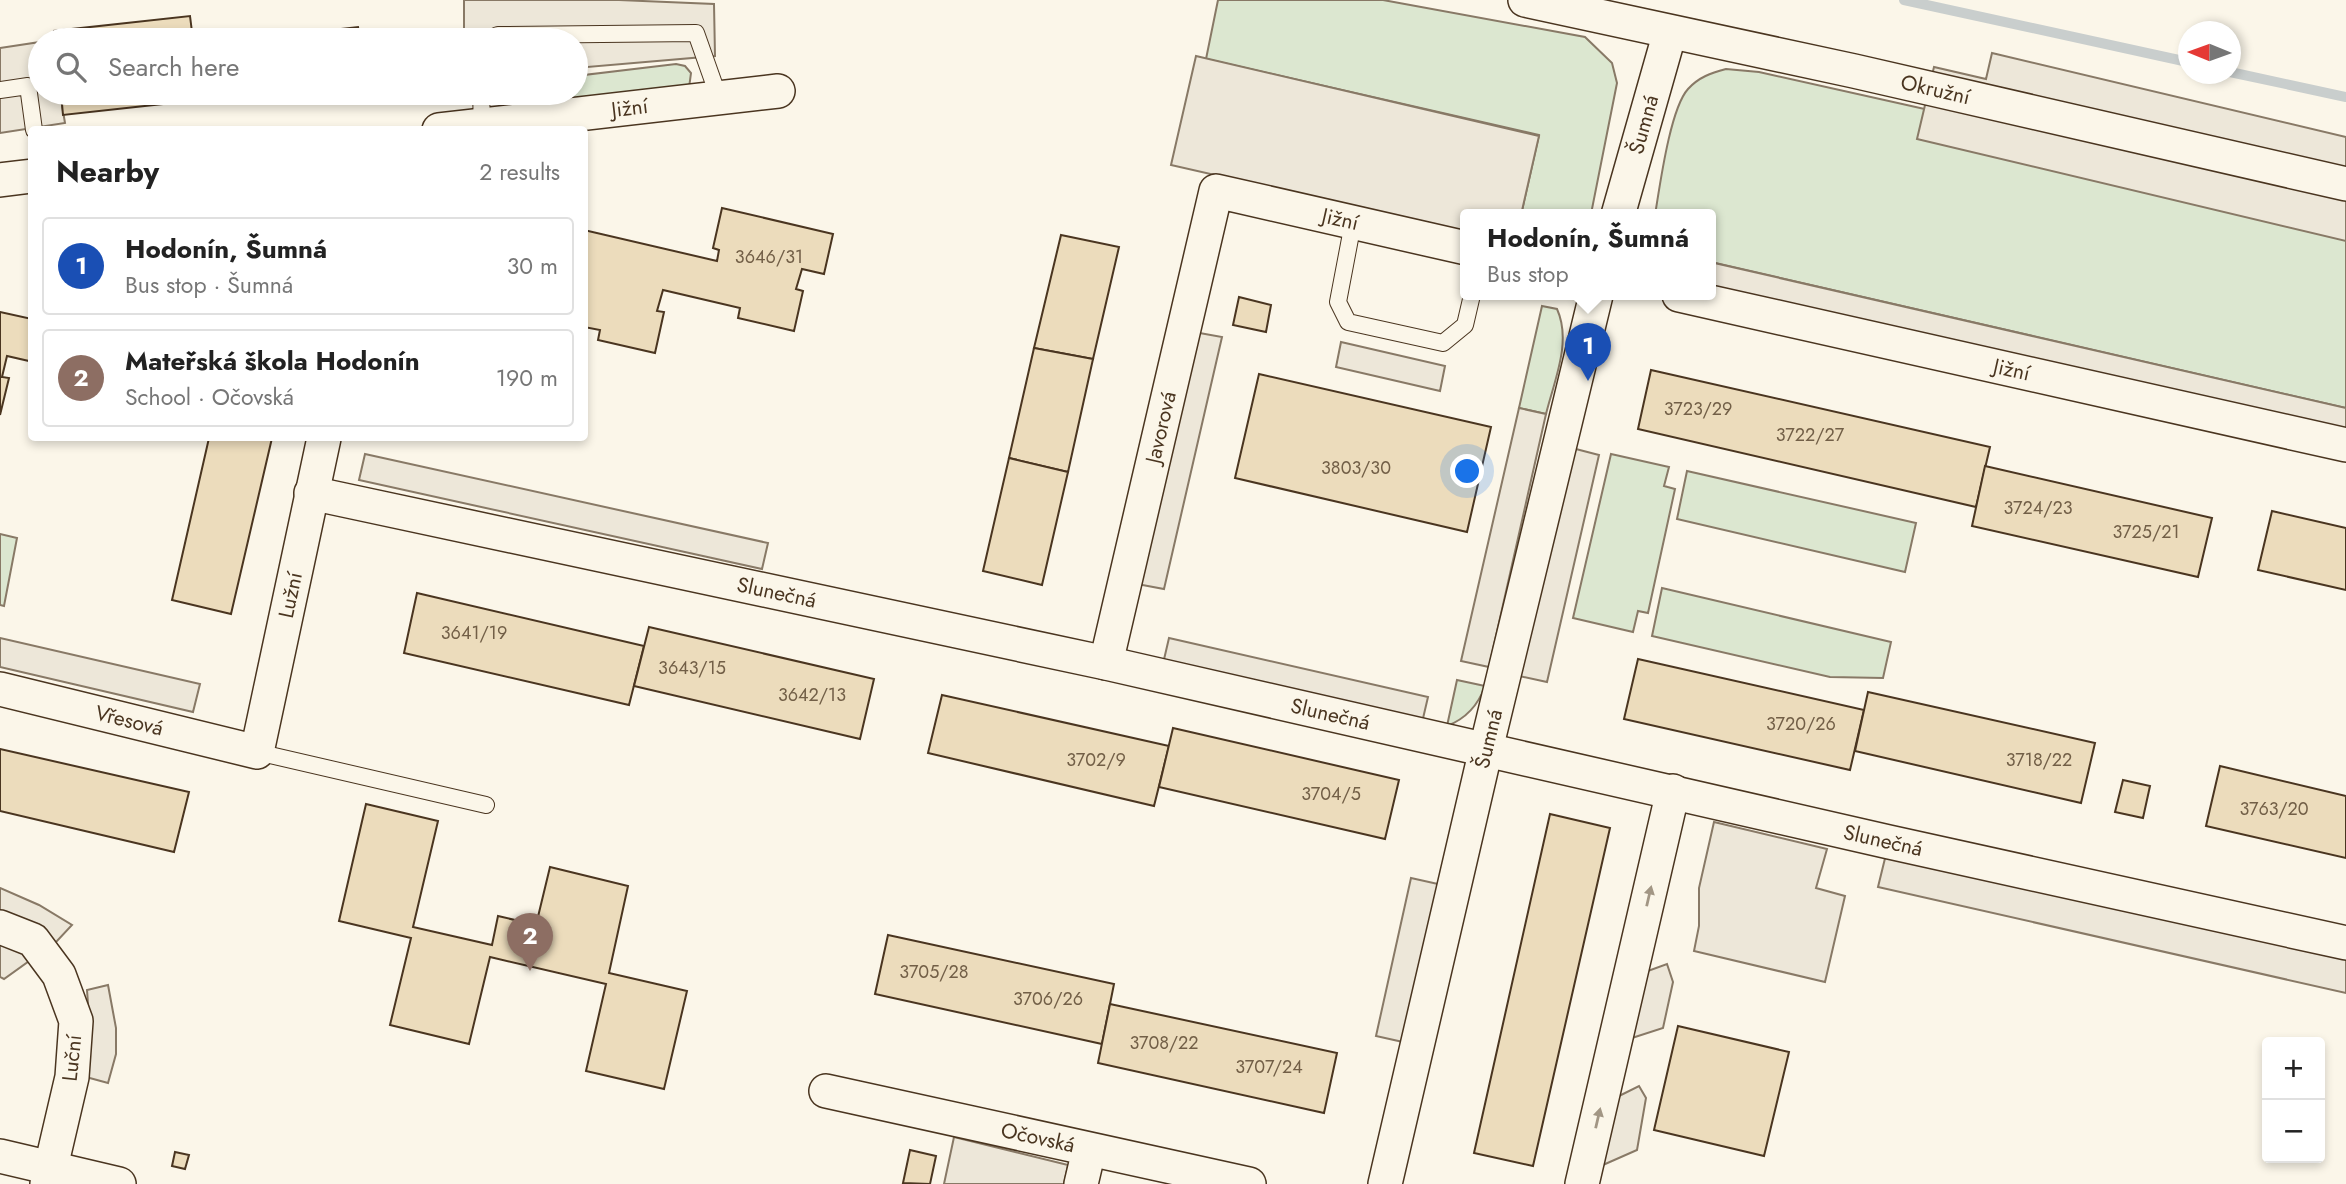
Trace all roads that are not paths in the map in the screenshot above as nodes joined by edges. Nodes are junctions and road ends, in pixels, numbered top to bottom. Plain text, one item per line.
1 (1525, 0) edge
2 (1670, 32) junction
3 (588, 34) edge
4 (28, 86) edge
5 (0, 90) edge
6 (778, 91) dead end
7 (719, 97) junction
8 (588, 104) edge
9 (31, 105) edge
10 (560, 105) edge
11 (481, 109) edge
12 (33, 126) edge
13 (447, 126) edge
14 (28, 176) edge
15 (0, 180) edge
16 (2346, 184) edge
17 (1216, 191) joint
18 (1620, 209) edge
19 (1353, 223) junction
20 (1460, 247) edge
21 (1471, 300) edge
22 (1595, 300) edge
23 (1701, 300) edge
24 (323, 441) edge
25 (2346, 445) edge
26 (312, 493) junction
27 (1106, 663) junction
28 (0, 689) edge
29 (1486, 749) junction
30 (257, 752) junction
31 (1673, 791) junction
32 (486, 805) dead end
33 (0, 927) edge
34 (2346, 943) edge
35 (826, 1091) dead end
36 (1089, 1150) junction
37 (0, 1156) edge
38 (49, 1176) edge
39 (119, 1184) edge
40 (1081, 1184) edge
41 (1249, 1184) edge
42 (1385, 1184) edge
43 (1582, 1184) edge

1 - 2 street, Okružní
2 - 16 street, Okružní
2 - 18 street, Šumná
3 - 7 lane
4 - 5 lane
6 - 7 street, Jižní
7 - 8 street, Jižní
9 - 12 lane
10 - 11 street, Jižní
11 - 13 street, Jižní
14 - 15 street
17 - 19 street, Jižní
17 - 27 street, Javorová
19 - 20 street, Jižní
19 - 21 lane
22 - 29 street, Šumná
23 - 25 street, Jižní
24 - 26 street, Lužní
26 - 27 street, Slunečná
26 - 30 street, Lužní
27 - 29 street, Slunečná
28 - 30 street, Vřesová
29 - 31 street, Slunečná
29 - 42 street, Šumná
30 - 32 lane
31 - 34 street, Slunečná
43 -> 31 street
33 - 38 street, Luční
35 - 36 street, Očovská
36 - 40 street
36 - 41 street, Očovská
37 - 38 street
38 - 39 street

